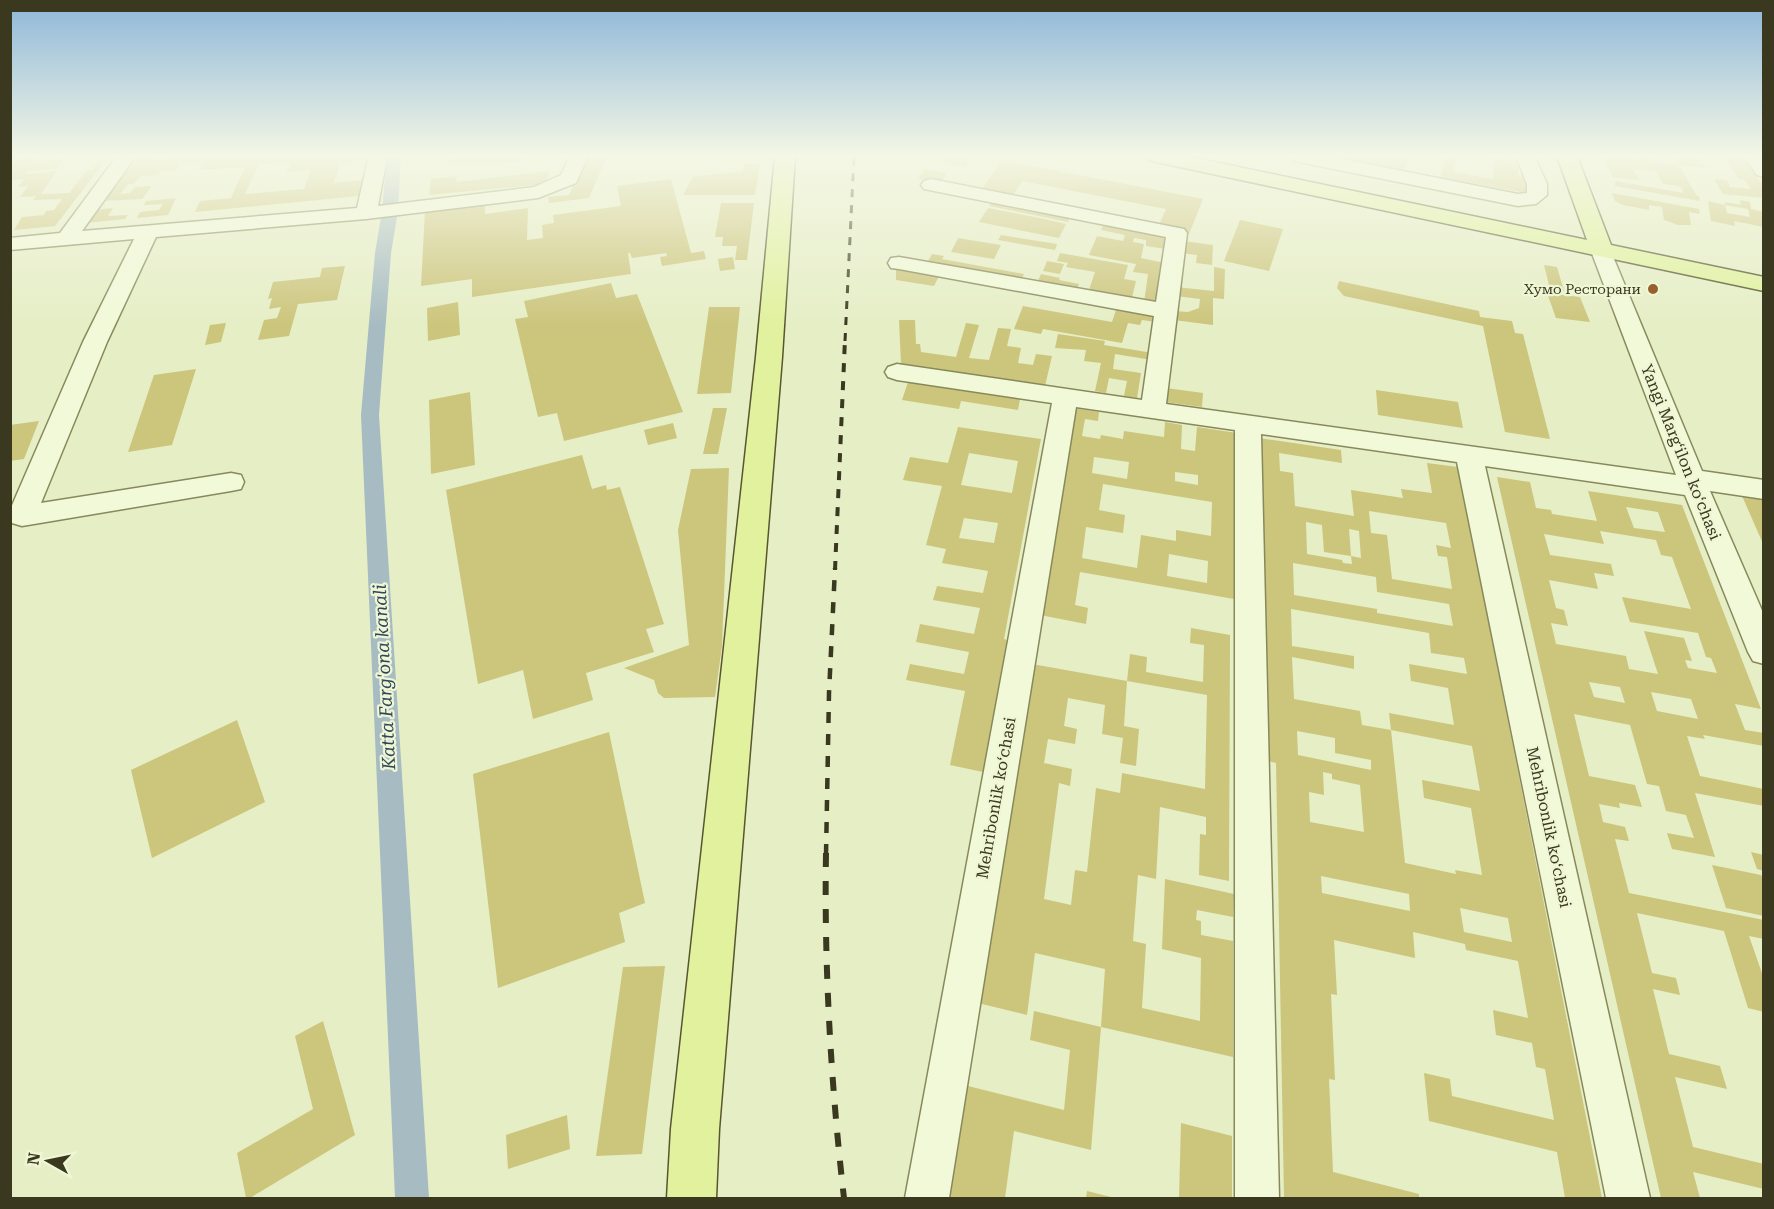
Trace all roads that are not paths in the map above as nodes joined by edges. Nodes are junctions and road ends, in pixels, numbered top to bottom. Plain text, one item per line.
1 (86, 212) edge
2 (371, 212) edge
3 (781, 212) edge
4 (1071, 212) edge
5 (1443, 212) edge
6 (1459, 212) edge
7 (1589, 212) edge
8 (366, 213) joint
9 (148, 233) junction
10 (67, 238) junction
11 (1599, 243) junction
12 (10, 244) edge
13 (899, 263) dead end
14 (1764, 267) edge
15 (1764, 284) edge
16 (1167, 311) junction
17 (897, 372) dead end
18 (1065, 397) junction
19 (1154, 410) junction
20 (1248, 424) junction
21 (1469, 455) junction
22 (231, 482) dead end
23 (1693, 483) junction
24 (1764, 490) edge
25 (1764, 652) edge
26 (691, 1198) edge
27 (927, 1198) edge
28 (1257, 1198) edge
29 (1629, 1198) edge

1 - 10 street
2 - 8 street
3 - 26 main road
4 - 16 street
5 - 11 main road
6 - 11 main road
7 - 11 main road, Yangi Margʻilon koʻchasi
8 - 9 street
9 - 10 street
9 - 22 street
10 - 12 street
11 - 14 main road
11 - 15 main road
11 - 23 street, Yangi Margʻilon koʻchasi
13 - 16 street
16 - 19 street
17 - 18 street
18 - 19 street
18 - 27 street, Mehribonlik koʻchasi
19 - 20 street
20 - 21 street
20 - 28 street
21 - 23 street
21 - 29 street, Mehribonlik koʻchasi
23 - 24 street
23 - 25 street, Yangi Margʻilon koʻchasi

